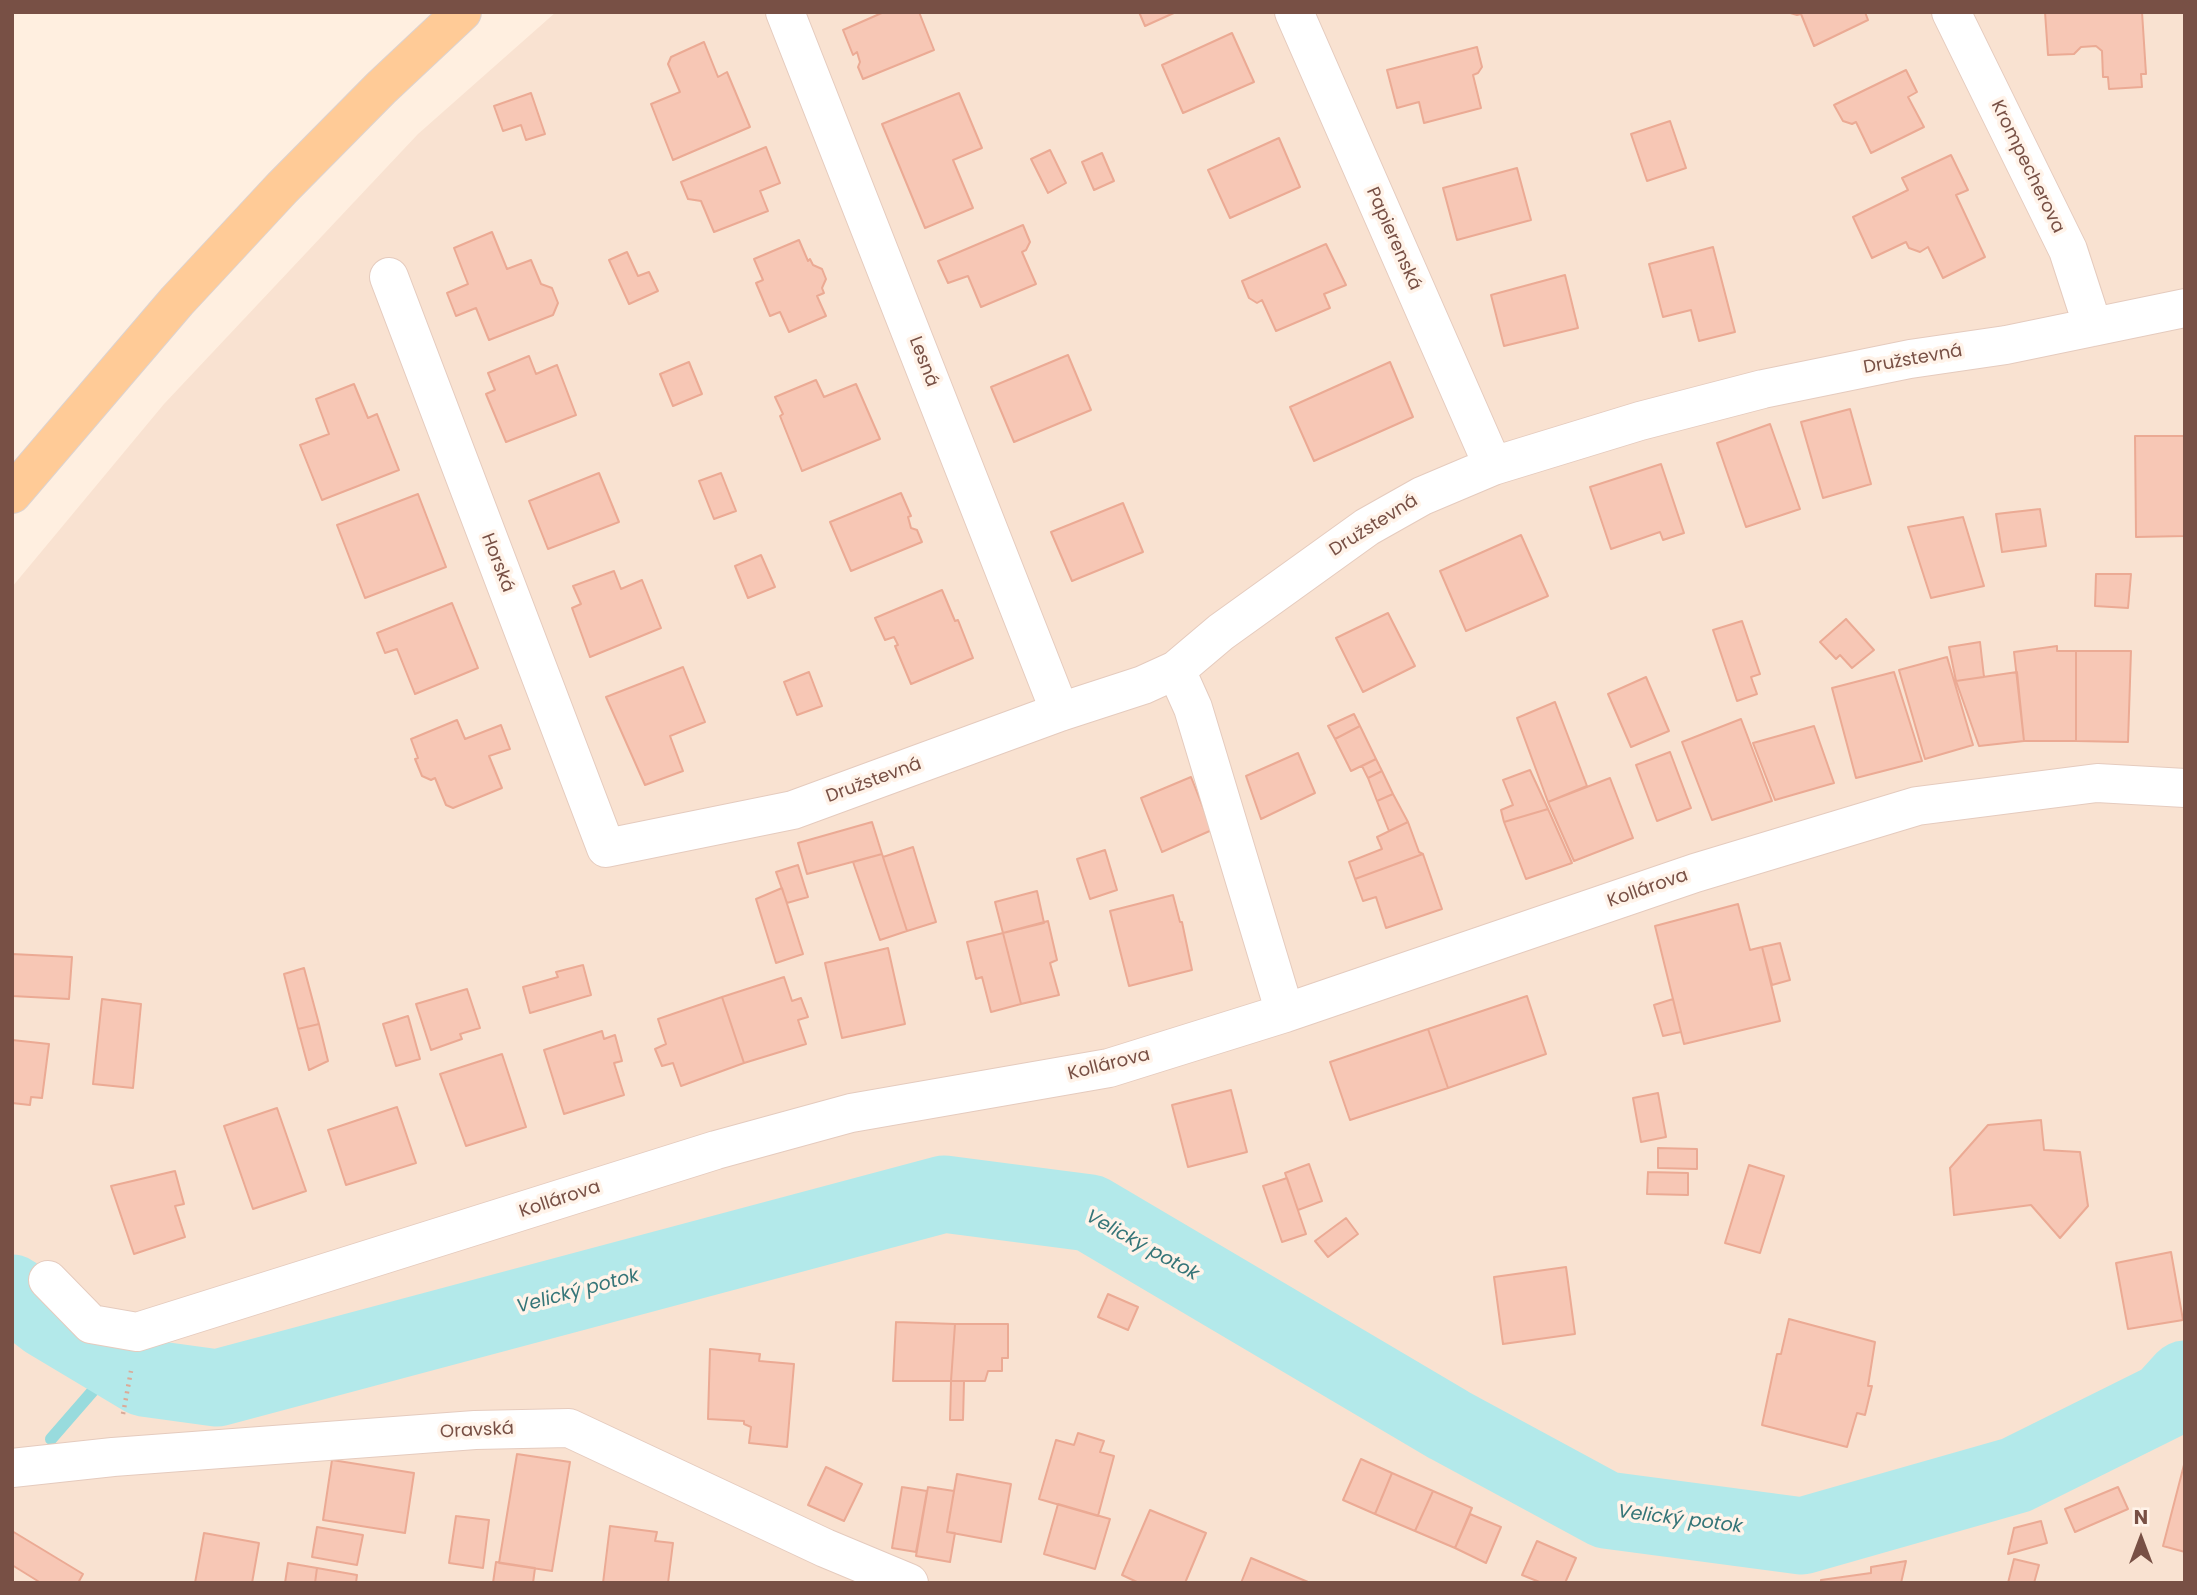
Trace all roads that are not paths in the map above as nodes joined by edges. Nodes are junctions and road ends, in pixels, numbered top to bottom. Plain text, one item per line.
1 (462, 12) edge
2 (785, 12) edge
3 (1294, 12) edge
4 (1951, 12) edge
5 (388, 277) dead end
6 (2185, 308) edge
7 (2093, 327) junction
8 (1493, 466) junction
9 (12, 494) edge
10 (1176, 670) junction
11 (1060, 712) junction
12 (2185, 788) edge
13 (606, 848) joint
14 (1284, 1013) junction
15 (48, 1280) dead end
16 (12, 1468) edge
17 (909, 1583) edge

1 - 9 main road
2 - 11 street, Lesná
3 - 8 street, Papierenská
4 - 7 street, Krompecherova
5 - 13 street, Horská
6 - 7 street, Družstevná
7 - 8 street, Družstevná
8 - 10 street, Družstevná
10 - 11 street, Družstevná
10 - 14 street
11 - 13 street, Družstevná
12 - 14 street, Kollárova
14 - 15 street, Kollárova
16 - 17 street, Oravská

